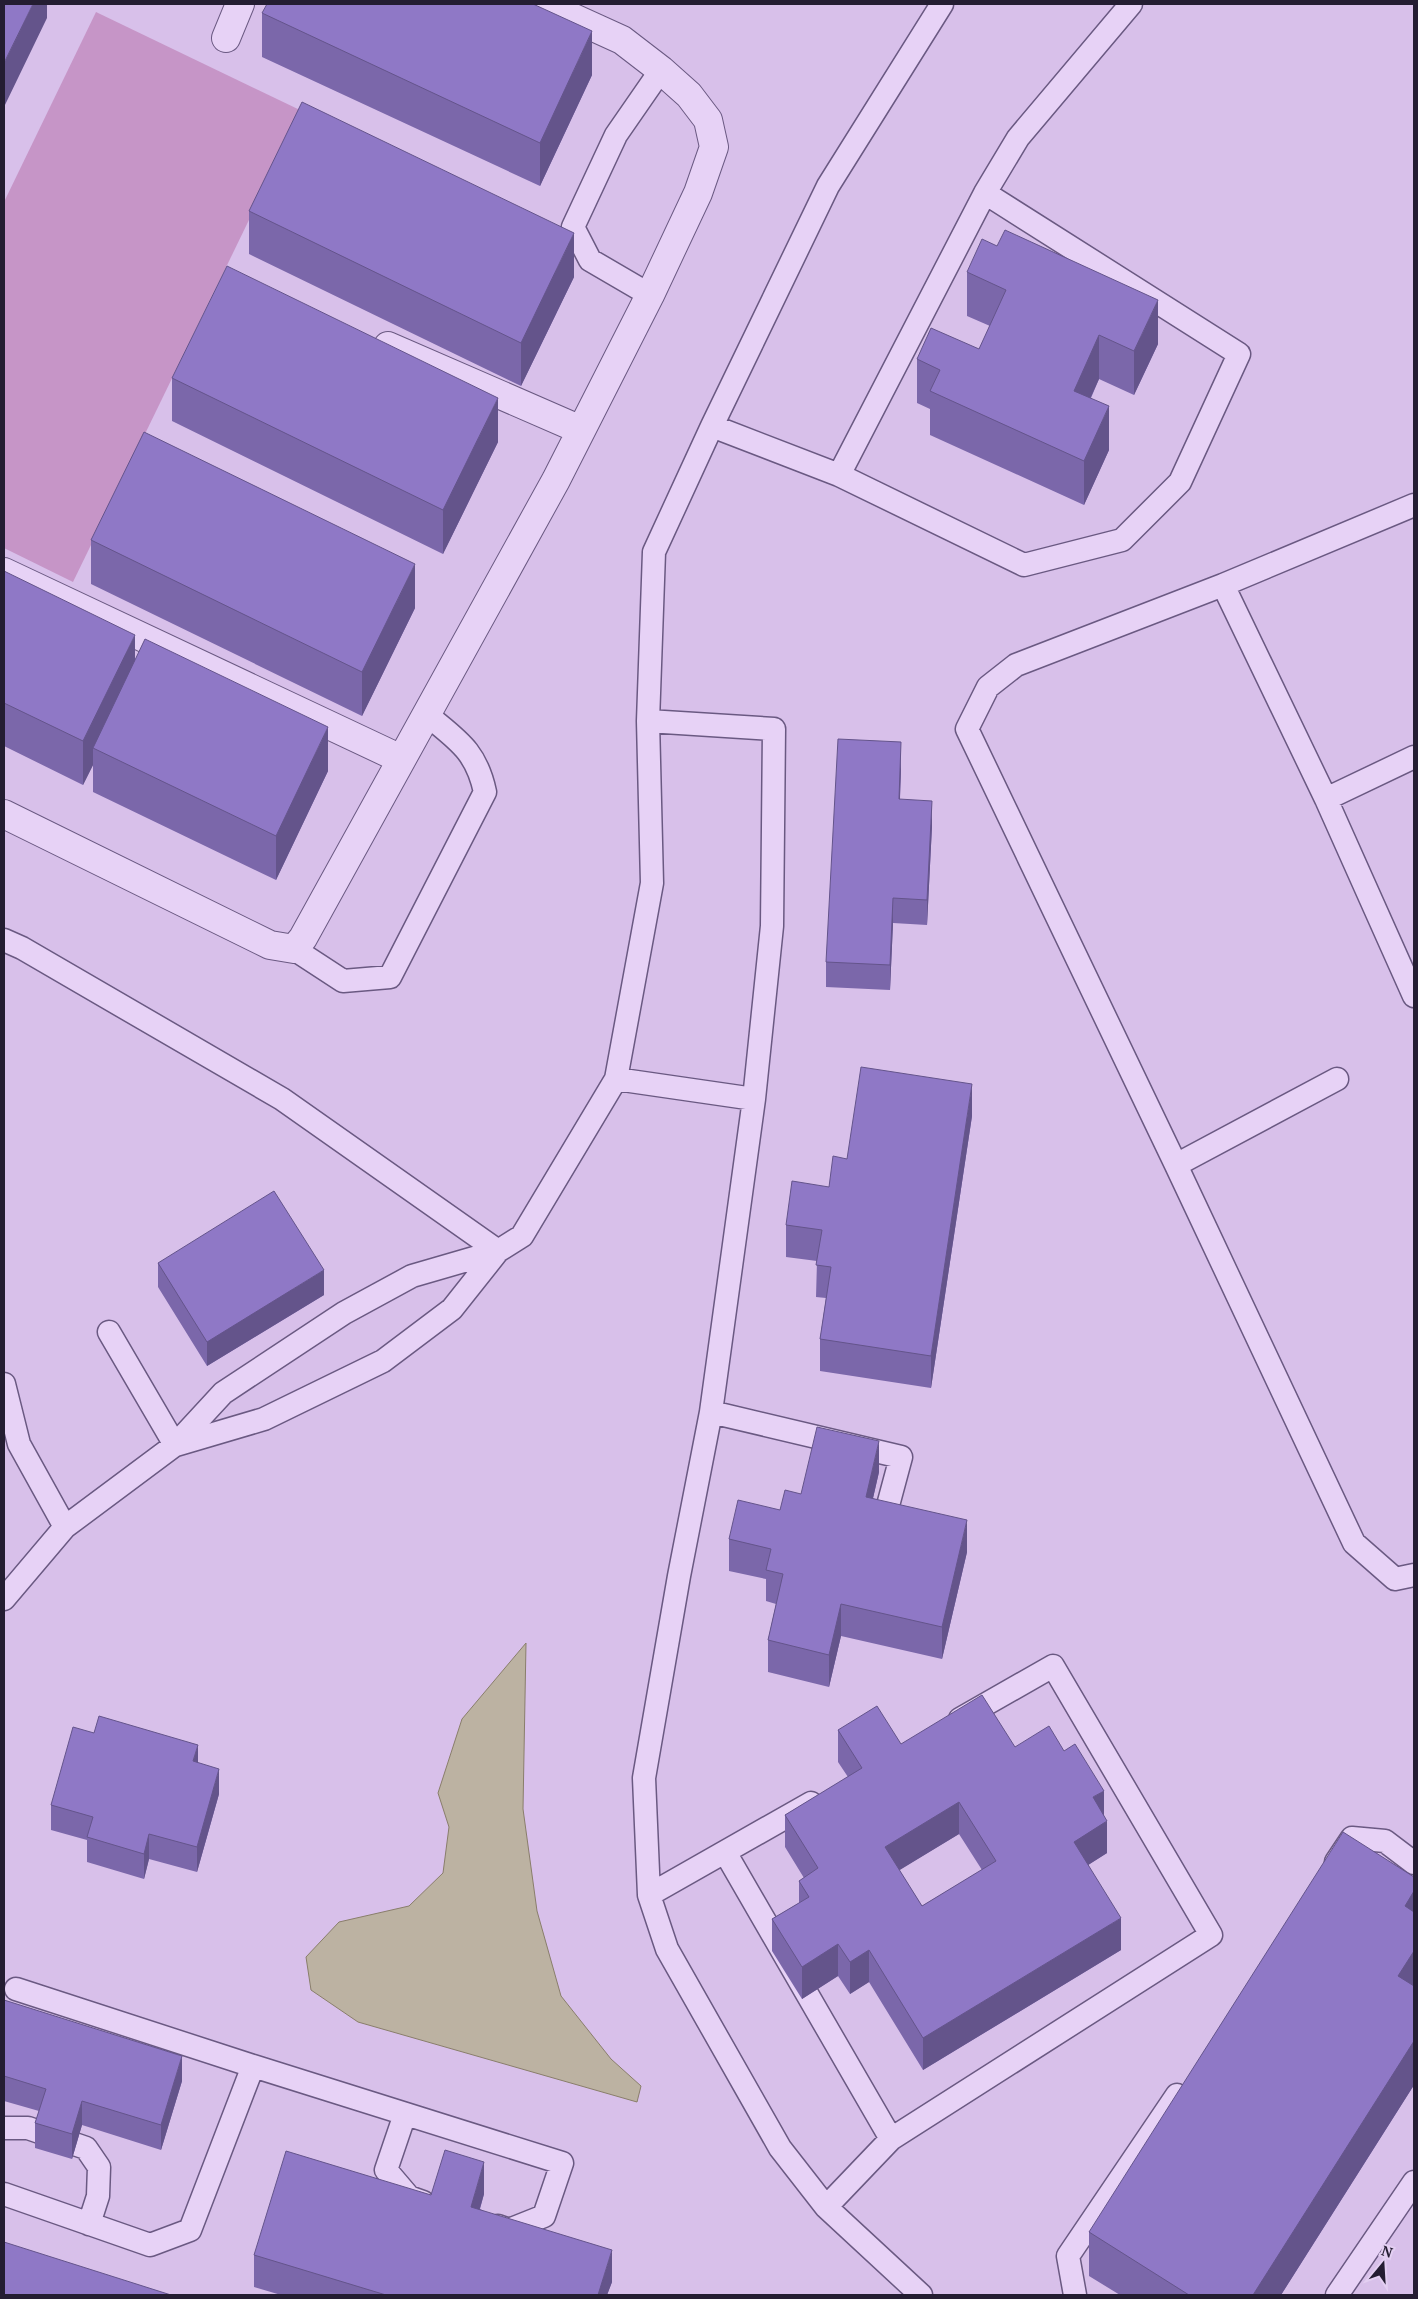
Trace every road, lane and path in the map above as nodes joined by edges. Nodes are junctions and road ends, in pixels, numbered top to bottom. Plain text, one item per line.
1 (240, 4) edge
2 (543, 4) edge
3 (942, 4) edge
4 (1131, 4) edge
5 (226, 38) dead end
6 (660, 70) junction
7 (985, 193) junction
8 (650, 295) junction
9 (368, 337) edge
10 (712, 426) junction
11 (581, 430) junction
12 (839, 475) junction
13 (1414, 505) edge
14 (4, 572) edge
15 (1223, 585) junction
16 (426, 714) junction
17 (648, 721) junction
18 (1414, 757) edge
19 (401, 758) junction
20 (1326, 799) junction
21 (4, 814) edge
22 (4, 940) edge
23 (294, 949) junction
24 (1414, 996) edge
25 (616, 1079) junction
26 (1337, 1079) dead end
27 (754, 1099) junction
28 (1176, 1165) junction
29 (498, 1251) junction
30 (109, 1332) dead end
31 (4, 1384) edge
32 (711, 1412) junction
33 (175, 1445) junction
34 (883, 1524) edge
35 (65, 1527) junction
36 (1414, 1575) edge
37 (4, 1599) edge
38 (941, 1730) edge
39 (829, 1793) edge
40 (725, 1852) junction
41 (1414, 1862) edge
42 (1324, 1879) edge
43 (649, 1895) junction
44 (16, 1990) dead end
45 (253, 2066) junction
46 (1191, 2076) edge
47 (405, 2114) junction
48 (4, 2128) edge
49 (891, 2139) junction
50 (1414, 2182) edge
51 (4, 2194) edge
52 (826, 2207) junction
53 (446, 2209) edge
54 (482, 2221) edge
55 (89, 2224) junction
56 (921, 2295) edge
57 (1075, 2295) edge
58 (1337, 2295) edge

1 - 5 street
2 - 6 street
3 - 10 lane
4 - 7 lane
6 - 8 street
6 - 8 lane
7 - 12 lane
7 - 12 lane
8 - 11 street
9 - 11 street
10 - 12 lane
10 - 17 lane
11 - 16 street
13 - 15 lane
14 - 19 street
15 - 20 lane
15 - 28 lane
16 - 19 street
16 - 23 lane
17 - 25 lane
17 - 27 lane
18 - 20 lane
19 - 23 street
20 - 24 lane
21 - 23 street
22 - 29 lane
25 - 27 lane
25 - 29 lane
26 - 28 lane
27 - 32 lane
28 - 36 lane
29 - 33 lane
29 - 33 lane
30 - 33 lane
31 - 35 lane
32 - 34 lane
32 - 43 lane
33 - 35 lane
35 - 37 lane
38 - 49 lane
39 - 40 lane
40 - 43 lane
40 - 49 lane
41 - 42 lane
43 - 52 lane
44 - 45 lane
45 - 47 lane
45 - 55 lane
46 - 57 lane
47 - 53 lane
47 - 54 lane
48 - 55 lane
49 - 52 lane
50 - 58 lane
51 - 55 lane
52 - 56 lane

